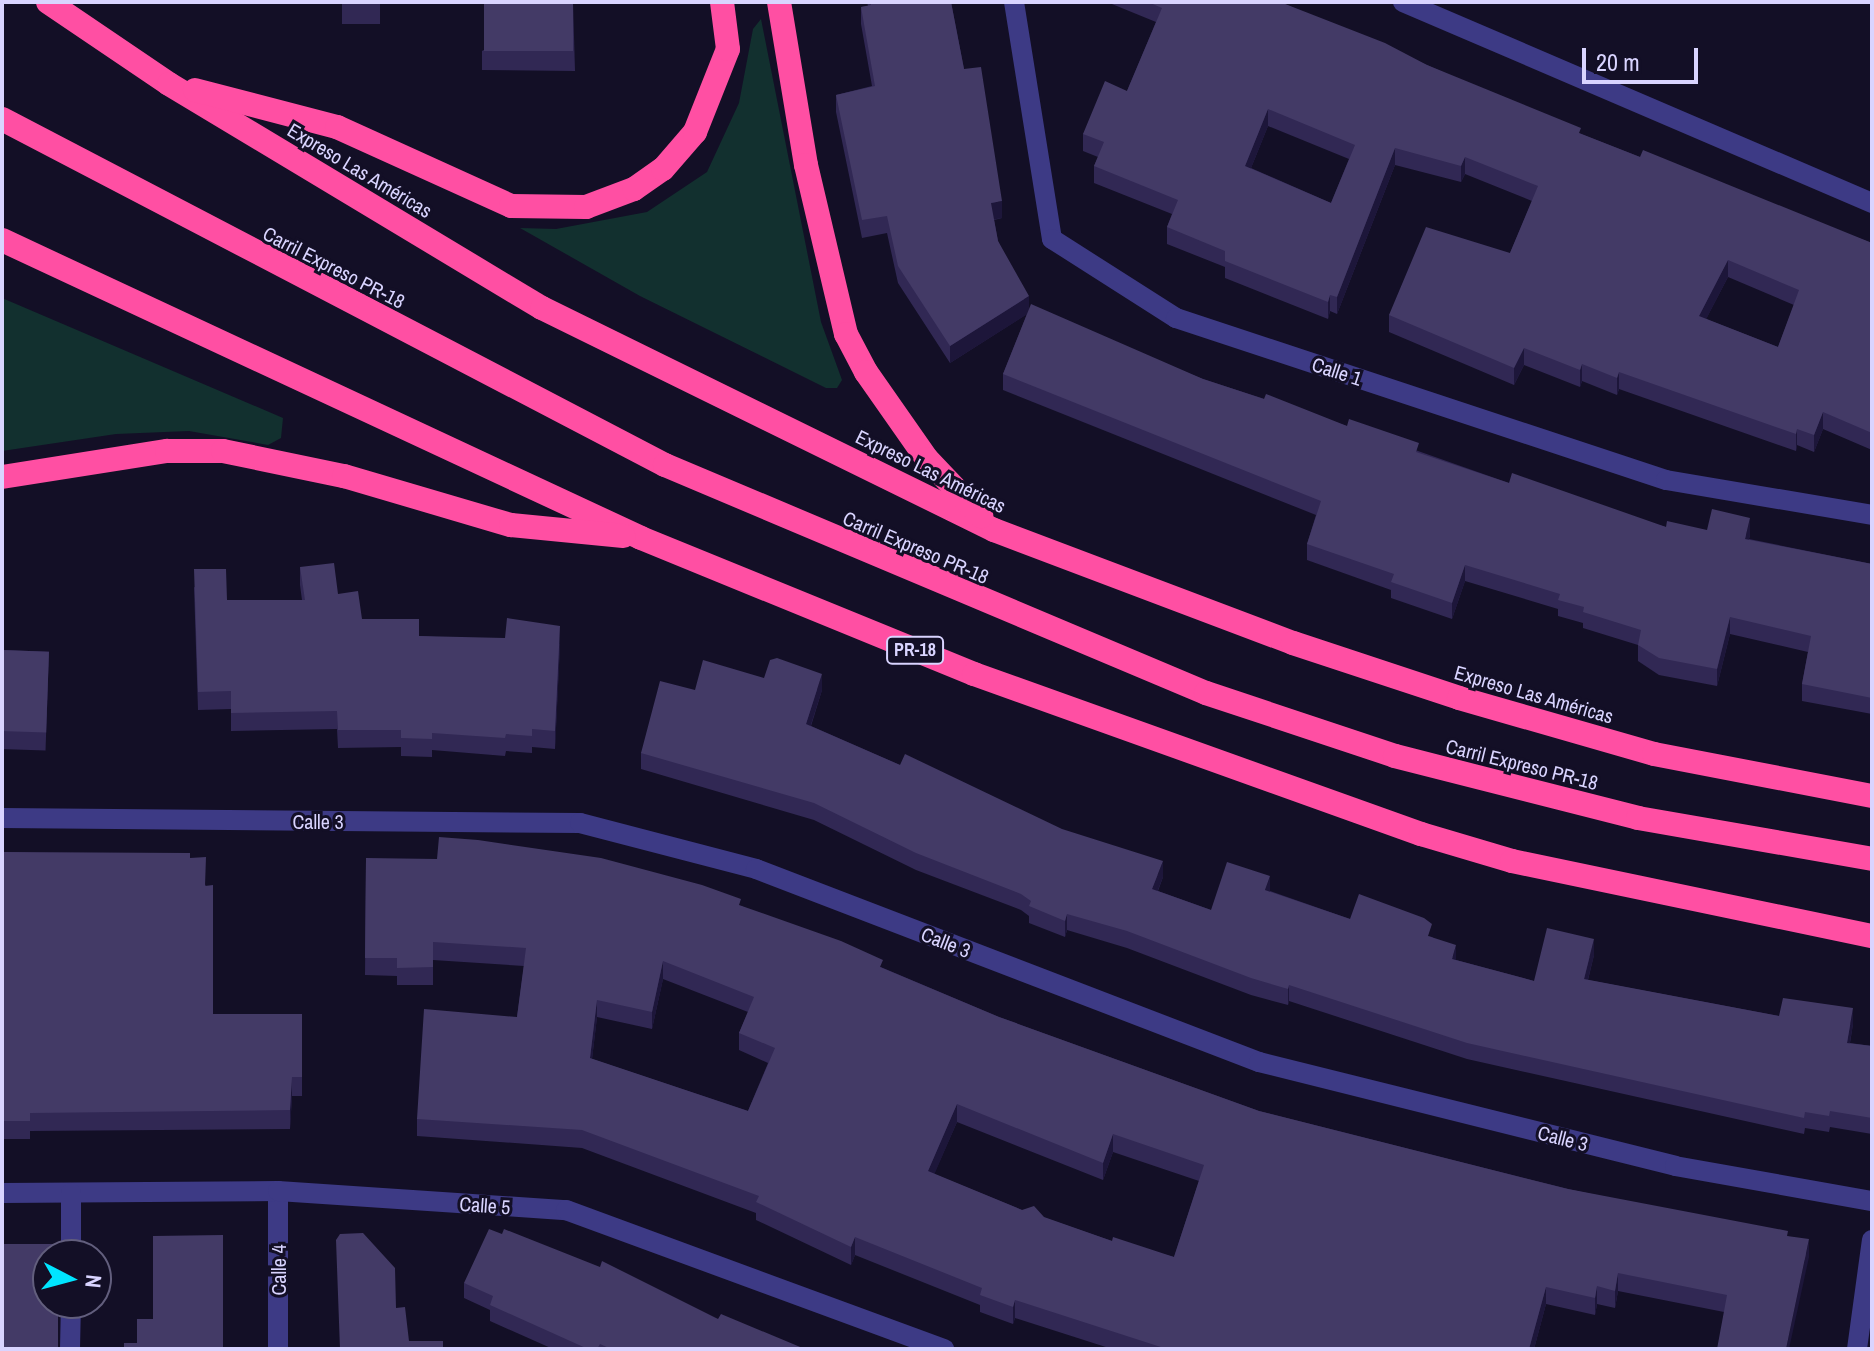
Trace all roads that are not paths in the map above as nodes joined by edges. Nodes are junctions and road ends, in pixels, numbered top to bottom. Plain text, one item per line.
1 (48, 2) edge
2 (722, 2) edge
3 (779, 2) edge
4 (1014, 2) edge
5 (1403, 2) edge
6 (169, 84) junction
7 (2, 119) edge
8 (1872, 203) edge
9 (2, 240) edge
10 (2, 477) edge
11 (1872, 515) edge
12 (994, 530) junction
13 (641, 538) junction
14 (1872, 796) edge
15 (2, 818) edge
16 (1872, 859) edge
17 (1872, 936) edge
18 (278, 1191) junction
19 (2, 1193) edge
20 (71, 1193) junction
21 (1872, 1201) edge
22 (71, 1239) edge
23 (1872, 1240) edge
24 (71, 1319) edge
25 (70, 1349) edge
26 (278, 1349) edge
27 (944, 1349) edge
28 (1857, 1349) edge

1 - 6 highway, Expreso Las Américas
2 - 6 highway
3 - 12 highway
4 - 11 street, Calle 1
5 - 8 street
6 - 12 highway, Expreso Las Américas
7 - 16 highway, Carril Expreso PR-18
9 - 13 highway, PR-18
10 - 13 highway
12 - 14 highway, Expreso Las Américas
13 - 17 highway, PR-18
15 - 21 street, Calle 3
18 - 20 street, Calle 5
18 - 26 street, Calle 4
18 - 27 street, Calle 5
19 - 20 street, Calle 5
20 - 22 street
23 - 28 street
24 - 25 street

